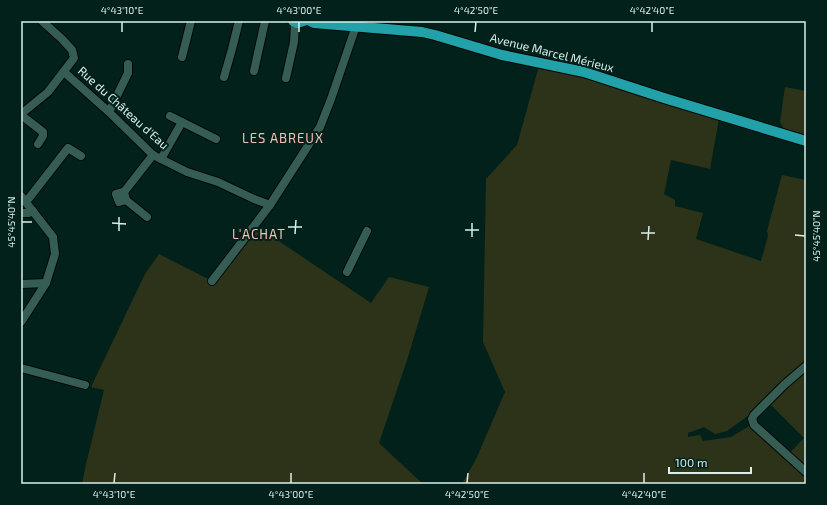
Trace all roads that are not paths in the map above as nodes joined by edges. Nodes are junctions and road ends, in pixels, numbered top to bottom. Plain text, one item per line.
1 (42, 21) edge
2 (191, 21) edge
3 (239, 21) edge
4 (265, 21) edge
5 (310, 21) edge
6 (297, 22) edge
7 (356, 26) junction
8 (182, 57) dead end
9 (128, 64) dead end
10 (254, 71) dead end
11 (64, 72) junction
12 (224, 77) dead end
13 (286, 78) dead end
14 (109, 112) junction
15 (21, 115) edge
16 (170, 116) dead end
17 (182, 122) junction
18 (216, 139) dead end
19 (806, 141) edge
20 (38, 144) dead end
21 (81, 156) dead end
22 (157, 157) junction
23 (23, 199) edge
24 (270, 205) junction
25 (33, 211) junction
26 (21, 213) edge
27 (147, 217) dead end
28 (367, 231) dead end
29 (347, 272) dead end
30 (212, 281) dead end
31 (46, 283) junction
32 (21, 284) edge
33 (21, 322) edge
34 (806, 366) edge
35 (21, 368) edge
36 (85, 385) dead end
37 (806, 472) edge

1 - 11 street
2 - 8 street
3 - 12 street
4 - 10 street
5 - 7 main road, Avenue Marcel Mérieux
6 - 13 street
7 - 19 main road, Avenue Marcel Mérieux
7 - 24 street
9 - 14 street
11 - 14 street, Rue du Château d'Eau
11 - 15 street
14 - 22 street, Rue du Château d'Eau
15 - 20 street
16 - 17 street
17 - 18 street
17 - 22 street
21 - 23 street
22 - 24 street, Rue du Château d'Eau
22 - 27 street
23 - 25 street
24 - 30 street
25 - 26 street
25 - 31 street
28 - 29 street
31 - 32 street
31 - 33 street
34 - 37 street
35 - 36 street

